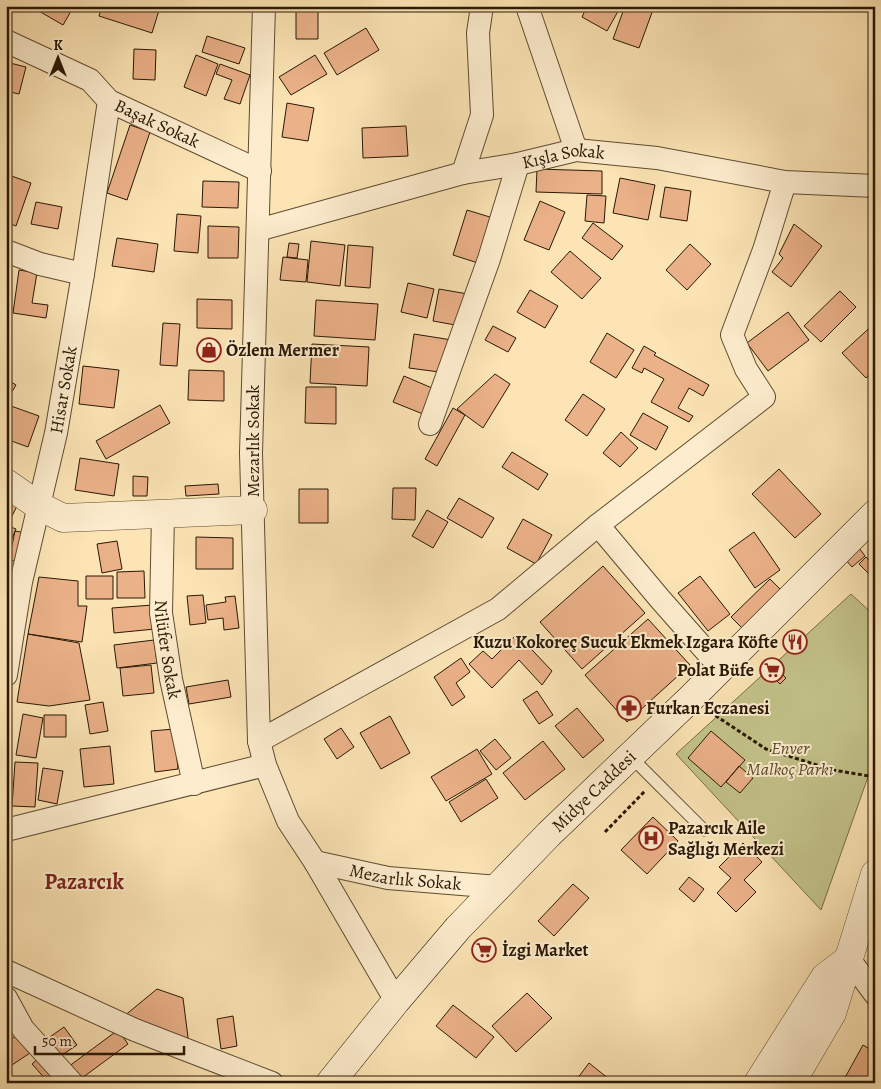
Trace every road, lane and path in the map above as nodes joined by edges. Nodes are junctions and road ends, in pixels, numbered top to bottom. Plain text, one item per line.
1 (264, 6) edge
2 (482, 6) edge
3 (527, 6) edge
4 (6, 41) edge
5 (109, 101) junction
6 (576, 150) junction
7 (518, 164) junction
8 (260, 172) junction
9 (463, 173) junction
10 (785, 182) junction
11 (875, 186) edge
12 (258, 230) junction
13 (6, 251) edge
14 (83, 274) junction
15 (430, 424) dead end
16 (6, 483) edge
17 (39, 506) junction
18 (253, 510) junction
19 (163, 514) junction
20 (875, 514) edge
21 (598, 525) junction
22 (720, 668) junction
23 (6, 675) edge
24 (708, 711) dead end
25 (259, 741) junction
26 (630, 756) junction
27 (265, 765) junction
28 (875, 777) edge
29 (656, 781) junction
30 (194, 784) junction
31 (6, 830) edge
32 (704, 830) dead end
33 (606, 832) dead end
34 (315, 862) junction
35 (875, 874) edge
36 (498, 887) junction
37 (849, 959) junction
38 (6, 971) edge
39 (875, 994) edge
40 (6, 998) edge
41 (396, 1001) junction
42 (72, 1083) edge
43 (272, 1083) edge
44 (330, 1083) edge
45 (758, 1083) edge
46 (791, 1083) edge

1 - 8 street, Mezarlık Sokak
2 - 9 street
3 - 6 street
4 - 5 street, Başak Sokak
5 - 8 street, Başak Sokak
5 - 14 street, Hisar Sokak
6 - 7 street, Kışla Sokak
6 - 10 street, Kışla Sokak
7 - 9 street, Kışla Sokak
7 - 15 street
8 - 12 street, Mezarlık Sokak
9 - 12 street, Kışla Sokak
10 - 11 street, Kışla Sokak
10 - 21 street
12 - 18 street, Mezarlık Sokak
13 - 14 street
14 - 17 street, Hisar Sokak
16 - 17 main road
17 - 19 main road
17 - 23 street, Hisar Sokak
18 - 19 main road
18 - 25 street, Mezarlık Sokak
19 - 30 street, Nilüfer Sokak
20 - 22 main road, Midye Caddesi
21 - 22 street
21 - 25 street
22 - 26 main road, Midye Caddesi
24 - 28 path
25 - 27 street, Mezarlık Sokak
26 - 29 lane
26 - 36 main road, Midye Caddesi
27 - 30 street
27 - 34 street, Mezarlık Sokak
29 - 32 lane
29 - 33 path
30 - 31 street
34 - 36 street, Mezarlık Sokak
34 - 41 street, Mezarlık Sokak
35 - 37 main road
36 - 41 main road, Midye Caddesi
37 - 39 street
37 - 45 main road
37 - 46 main road
38 - 43 street
40 - 42 street
41 - 44 main road, Midye Caddesi

